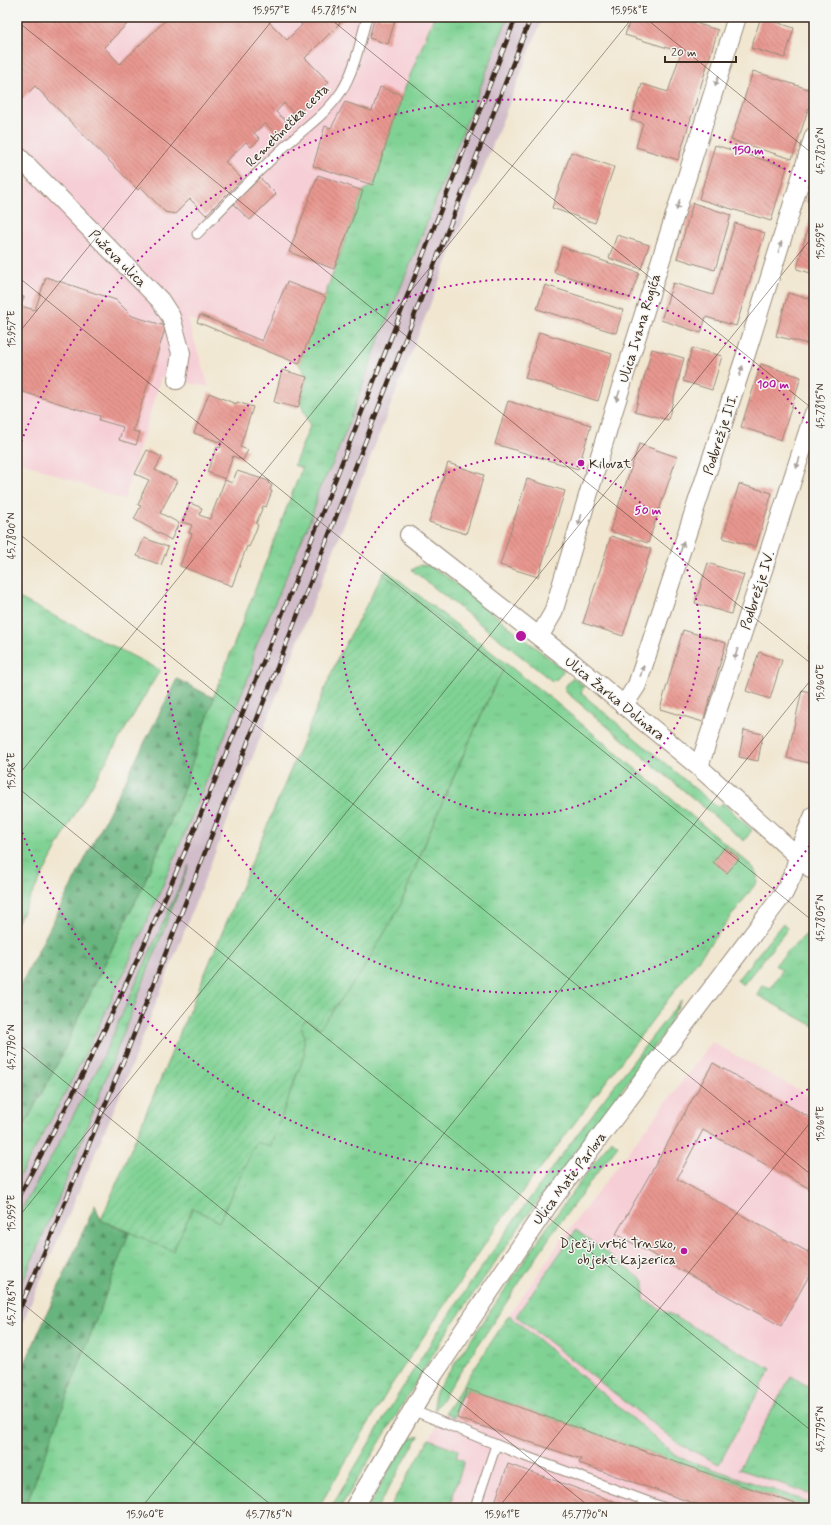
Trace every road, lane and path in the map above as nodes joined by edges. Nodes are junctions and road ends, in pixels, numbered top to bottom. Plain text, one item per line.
1 (367, 17) edge
2 (737, 17) edge
3 (814, 136) edge
4 (19, 164) edge
5 (197, 234) dead end
6 (177, 380) dead end
7 (814, 413) edge
8 (409, 535) dead end
9 (539, 637) junction
10 (624, 705) junction
11 (699, 767) junction
12 (814, 815) edge
13 (799, 858) junction
14 (814, 871) edge
15 (412, 1410) junction
16 (496, 1445) junction
17 (354, 1508) edge
18 (475, 1508) edge
19 (665, 1508) edge

1 - 5 lane, Remetinečka cesta
2 -> 9 street, Ulica Ivana Rogića
10 -> 3 street, Podbrežje III.
4 - 6 street, Puževa ulica
7 -> 11 street, Podbrežje IV.
8 - 9 street, Ulica Žarka Dolinara
9 - 10 street, Ulica Žarka Dolinara
10 - 11 street, Ulica Žarka Dolinara
11 - 13 street, Ulica Žarka Dolinara
12 - 13 street, Ulica Mate Parlova
13 - 14 street, Ulica Žarka Dolinara
13 - 15 street, Ulica Mate Parlova
15 - 16 lane
15 - 17 street, Ulica Mate Parlova
16 - 18 lane
16 - 19 lane

